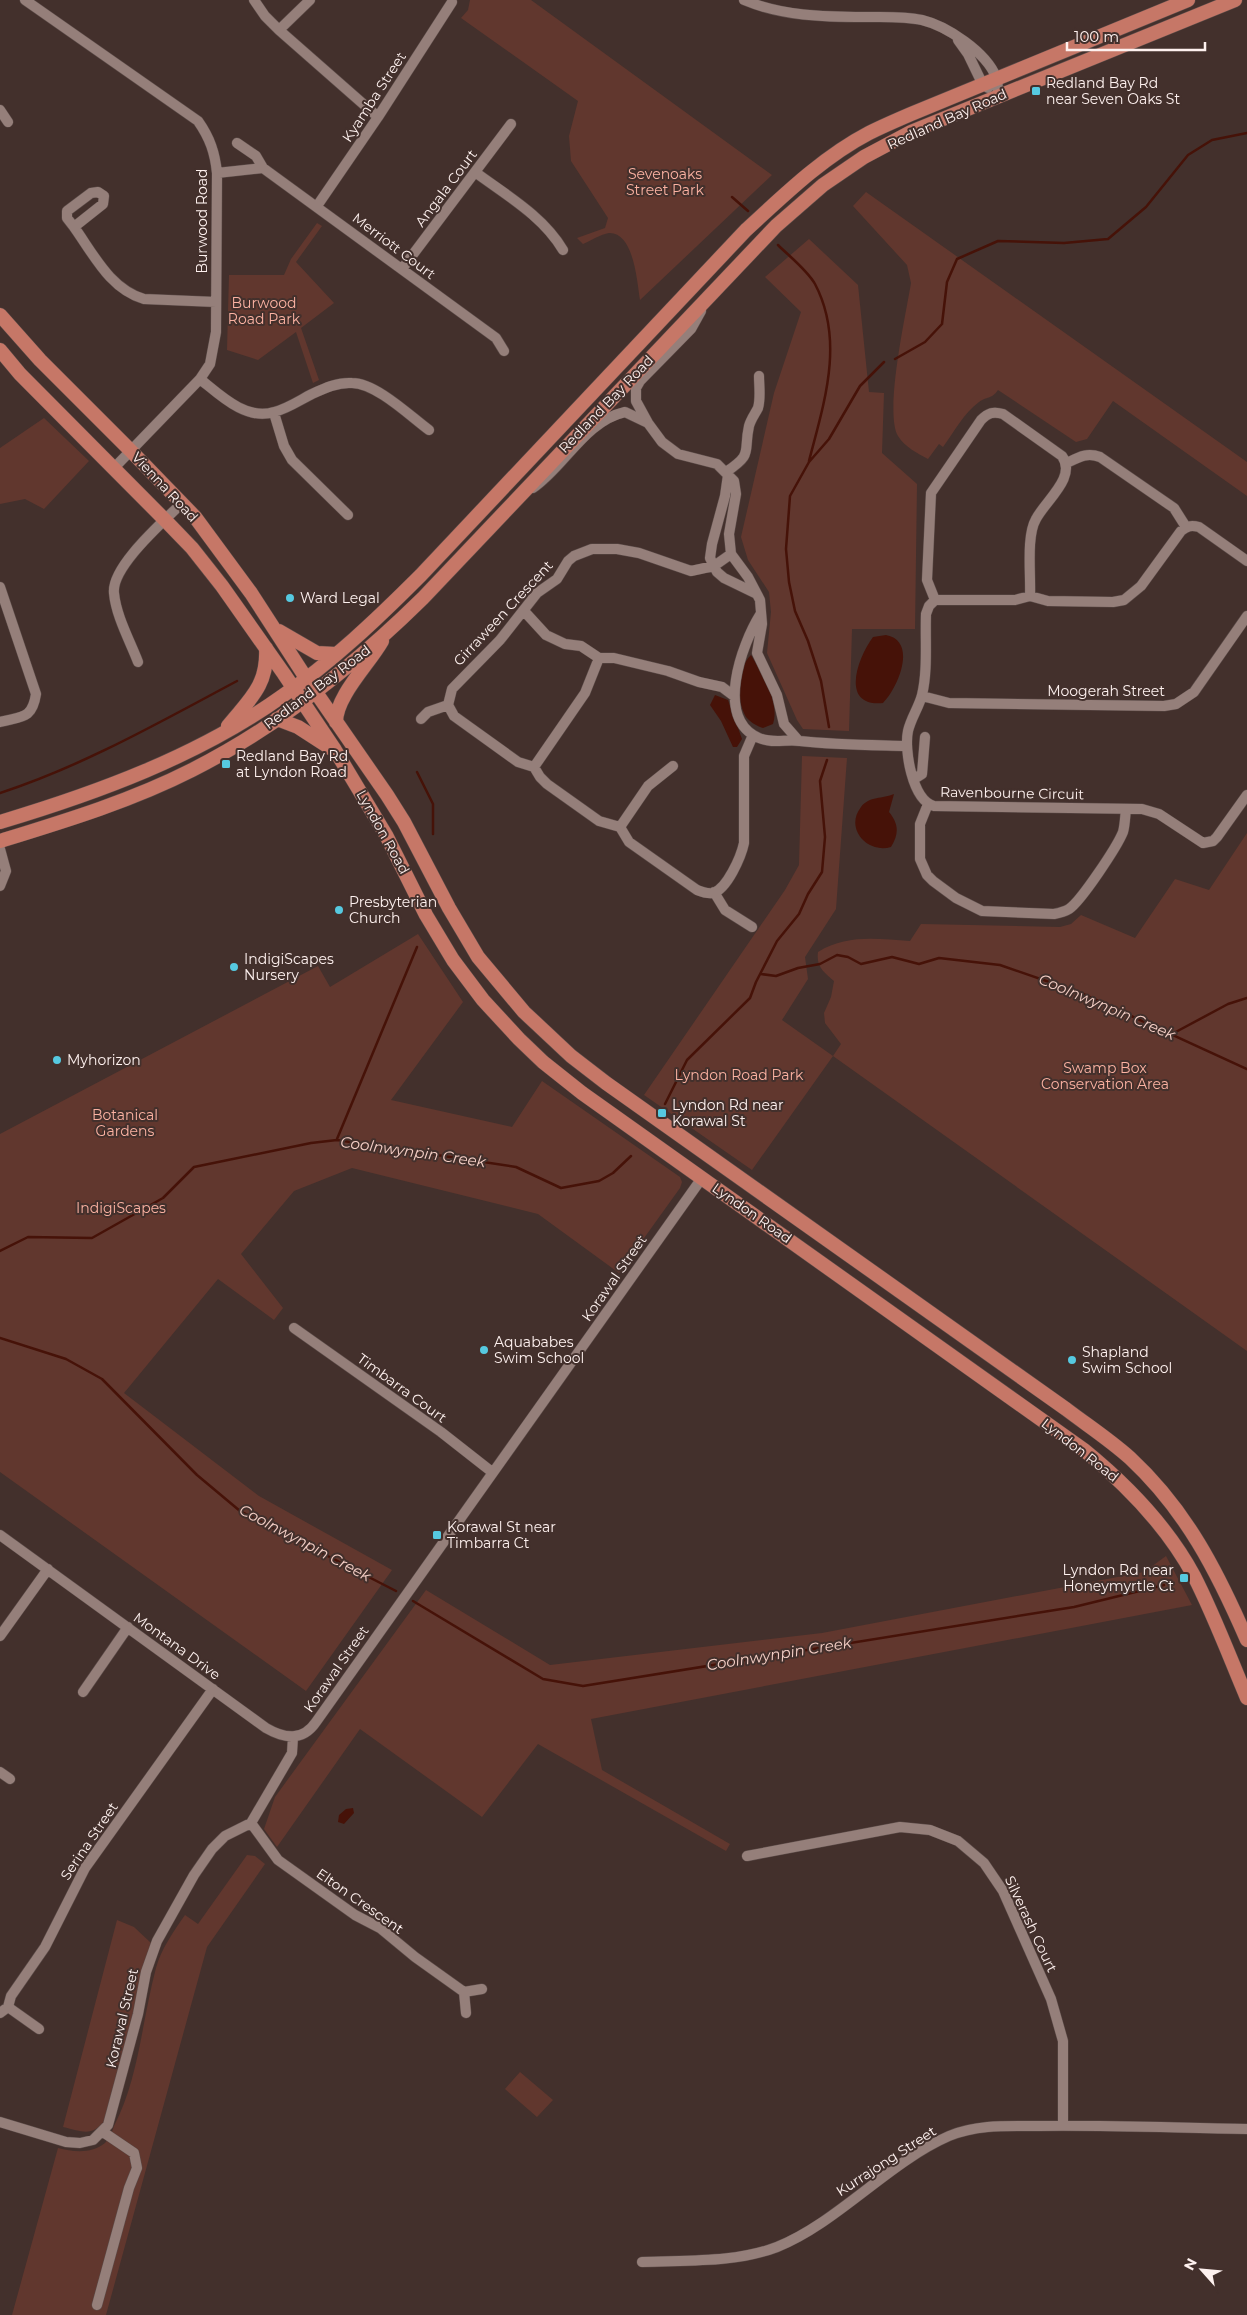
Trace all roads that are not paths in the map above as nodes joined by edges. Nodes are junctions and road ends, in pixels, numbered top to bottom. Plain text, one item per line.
1 (25, 0) edge
2 (254, 0) edge
3 (310, 0) edge
4 (744, 0) edge
5 (1188, 0) edge
6 (1234, 0) edge
7 (452, 2) dead end
8 (279, 30) junction
9 (954, 35) junction
10 (997, 78) junction
11 (982, 83) junction
12 (998, 96) junction
13 (0, 110) edge
14 (378, 117) junction
15 (8, 122) dead end
16 (511, 124) dead end
17 (237, 143) dead end
18 (263, 168) junction
19 (475, 172) junction
20 (217, 173) junction
21 (317, 206) junction
22 (74, 227) dead end
23 (563, 250) dead end
24 (402, 269) junction
25 (708, 298) junction
26 (216, 302) junction
27 (0, 315) edge
28 (0, 350) edge
29 (504, 351) dead end
30 (759, 376) dead end
31 (200, 379) junction
32 (274, 413) junction
33 (648, 423) junction
34 (430, 430) dead end
35 (131, 451) junction
36 (1067, 463) junction
37 (114, 468) junction
38 (727, 474) junction
39 (515, 500) junction
40 (182, 503) junction
41 (348, 515) dead end
42 (165, 520) junction
43 (1186, 526) junction
44 (731, 554) junction
45 (1247, 561) edge
46 (714, 566) junction
47 (1, 594) edge
48 (758, 594) junction
49 (1030, 596) junction
50 (935, 600) junction
51 (524, 611) junction
52 (760, 615) junction
53 (1247, 616) edge
54 (277, 630) junction
55 (386, 634) junction
56 (266, 648) junction
57 (336, 654) junction
58 (599, 658) junction
59 (138, 662) dead end
60 (306, 678) junction
61 (735, 680) junction
62 (722, 687) junction
63 (293, 688) junction
64 (316, 690) junction
65 (734, 696) junction
66 (922, 696) junction
67 (302, 701) junction
68 (448, 705) junction
69 (277, 719) junction
70 (421, 719) dead end
71 (0, 722) edge
72 (336, 722) junction
73 (784, 724) junction
74 (225, 731) junction
75 (753, 735) junction
76 (925, 737) dead end
77 (798, 740) junction
78 (775, 742) junction
79 (907, 746) junction
80 (335, 750) junction
81 (673, 766) dead end
82 (534, 767) junction
83 (914, 779) junction
84 (1247, 795) edge
85 (928, 804) junction
86 (1126, 809) junction
87 (0, 822) edge
88 (620, 827) junction
89 (0, 842) edge
90 (0, 849) edge
91 (0, 886) edge
92 (714, 892) junction
93 (752, 927) dead end
94 (714, 1159) junction
95 (702, 1178) junction
96 (294, 1328) dead end
97 (492, 1472) junction
98 (0, 1535) edge
99 (48, 1569) junction
100 (128, 1627) junction
101 (0, 1636) edge
102 (1247, 1640) edge
103 (213, 1689) junction
104 (1245, 1690) edge
105 (83, 1692) dead end
106 (293, 1737) junction
107 (0, 1772) edge
108 (10, 1779) dead end
109 (251, 1823) junction
110 (747, 1856) dead end
111 (482, 1989) dead end
112 (464, 1992) junction
113 (4, 2010) edge
114 (466, 2013) dead end
115 (39, 2029) dead end
116 (0, 2122) edge
117 (1063, 2125) junction
118 (1247, 2129) edge
119 (103, 2132) junction
120 (642, 2262) dead end
121 (97, 2305) dead end

1 - 20 street, Burwood Road
2 - 8 street
3 - 8 street
4 - 9 street
5 - 10 main road, Redland Bay Road
6 - 12 main road, Redland Bay Road
7 - 14 street, Kyamba Street
8 - 14 street
9 - 10 street
9 - 11 street
10 - 11 main road, Redland Bay Road
10 - 12 street
11 - 12 street
11 - 57 main road, Redland Bay Road
12 - 25 main road, Redland Bay Road
13 - 15 street
14 - 21 street, Kyamba Street
16 - 19 street, Angala Court
17 - 18 street, Merriott Court
18 - 20 street
18 - 21 street, Merriott Court
19 - 23 street
19 - 24 street, Angala Court
20 - 26 street, Burwood Road
21 - 24 street, Merriott Court
22 - 26 street
24 - 29 street, Merriott Court
25 - 33 street
25 - 39 main road, Redland Bay Road
26 - 31 street, Burwood Road
27 - 35 main road, Vienna Road
28 - 37 main road, Vienna Road
30 - 38 street
31 - 32 street
31 - 35 street, Burwood Road
32 - 34 street
32 - 41 street
33 - 38 street
33 - 39 street
35 - 37 street, Burwood Road
35 - 40 main road, Vienna Road
36 - 43 street
36 - 49 street
36 - 50 street
37 - 42 main road, Vienna Road
38 - 44 street
38 - 46 street
39 - 55 main road, Redland Bay Road
40 - 42 street
40 - 54 main road, Vienna Road
42 - 56 main road, Vienna Road
42 - 59 street
43 - 45 street
43 - 49 street
44 - 46 street, Girraween Crescent
44 - 48 street
46 - 48 street
46 - 51 street, Girraween Crescent
47 - 71 street
48 - 52 street
49 - 50 street
50 - 66 street, Ravenbourne Circuit
51 - 58 street
51 - 68 street, Girraween Crescent
52 - 61 street
52 - 73 street
53 - 66 street, Moogerah Street
54 - 57 main road
54 - 60 main road, Vienna Road
55 - 64 main road, Redland Bay Road
55 - 72 main road
56 - 63 main road, Vienna Road
56 - 74 main road
57 - 60 main road, Redland Bay Road
58 - 62 street
58 - 82 street
60 - 63 main road, Redland Bay Road
60 - 64 main road, Lyndon Road
61 - 62 street
61 - 65 street
62 - 65 street
63 - 67 main road, Lyndon Road
63 - 74 main road, Redland Bay Road
64 - 67 main road, Redland Bay Road
64 - 72 main road, Lyndon Road
65 - 75 street
66 - 79 street, Ravenbourne Circuit
67 - 69 main road, Redland Bay Road
67 - 80 main road, Lyndon Road
68 - 70 street
68 - 82 street
69 - 80 main road
69 - 89 main road, Redland Bay Road
72 - 94 main road, Lyndon Road
73 - 77 street
73 - 78 street
74 - 87 main road, Redland Bay Road
75 - 78 street
75 - 92 street
76 - 83 street
77 - 78 street
77 - 79 street
79 - 83 street, Ravenbourne Circuit
80 - 95 main road, Lyndon Road
81 - 88 street
82 - 88 street
83 - 85 street, Ravenbourne Circuit
84 - 86 street, Ravenbourne Circuit
85 - 86 street, Ravenbourne Circuit
85 - 86 street
88 - 92 street
90 - 91 street
92 - 93 street
94 - 95 main road
94 - 102 main road, Lyndon Road
95 - 97 street, Korawal Street
95 - 104 main road, Lyndon Road
96 - 97 street, Timbarra Court
97 - 106 street, Korawal Street
98 - 99 street, Montana Drive
99 - 100 street, Montana Drive
99 - 101 street
100 - 103 street, Montana Drive
100 - 105 street
103 - 106 street, Montana Drive
103 - 113 street, Serina Street
106 - 109 street
107 - 108 street
109 - 112 street, Elton Crescent
109 - 119 street, Korawal Street
110 - 117 street, Silverash Court
111 - 112 street
112 - 114 street
113 - 115 street
116 - 119 street
117 - 118 street, Kurrajong Street
117 - 120 street, Kurrajong Street
119 - 121 street

